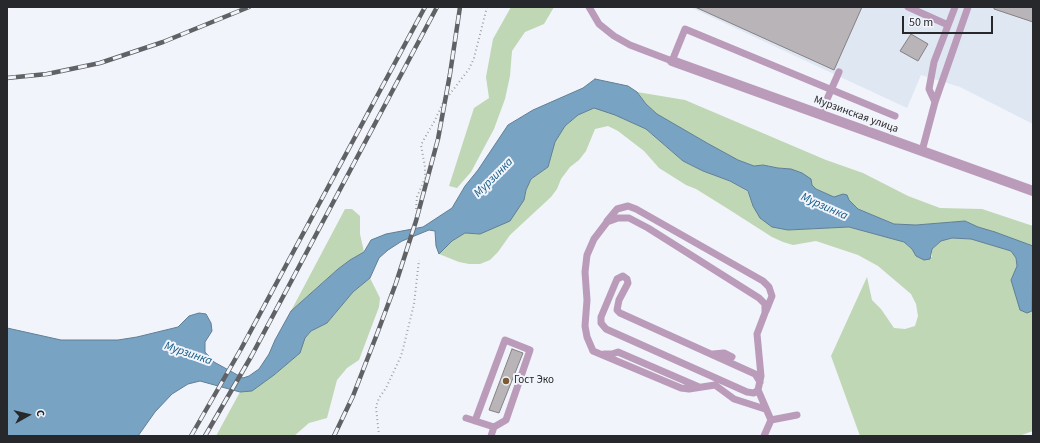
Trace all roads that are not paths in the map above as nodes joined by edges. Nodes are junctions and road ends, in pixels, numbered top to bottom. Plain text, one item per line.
1 (589, 7) edge
2 (908, 7) edge
3 (955, 7) edge
4 (968, 7) edge
5 (948, 25) junction
6 (672, 61) junction
7 (839, 72) dead end
8 (831, 90) junction
9 (935, 102) junction
10 (820, 115) junction
11 (895, 116) dead end
12 (922, 151) junction
13 (1033, 192) edge
14 (607, 222) junction
15 (765, 313) junction
16 (710, 354) junction
17 (732, 357) dead end
18 (760, 382) junction
19 (758, 390) junction
20 (765, 409) junction
21 (797, 415) dead end
22 (466, 418) dead end
23 (771, 420) junction
24 (475, 421) junction
25 (494, 427) junction
26 (491, 436) edge
27 (764, 436) edge

1 - 6 lane
2 - 5 lane
3 - 5 lane
4 - 9 lane
5 - 9 lane
6 - 8 lane
6 - 10 street, Мурзинская улица
7 - 8 lane
8 - 10 lane
8 - 11 lane
9 - 12 lane
10 - 12 street, Мурзинская улица
12 - 13 street, Мурзинская улица
14 - 15 lane
14 - 15 lane
14 - 20 lane
15 - 18 lane
16 - 17 lane
16 - 18 lane
16 - 19 lane
18 - 19 lane
19 - 20 lane
20 - 23 lane
21 - 23 lane
22 - 24 lane
23 - 27 lane
24 - 25 lane
24 - 25 lane
25 - 26 lane

